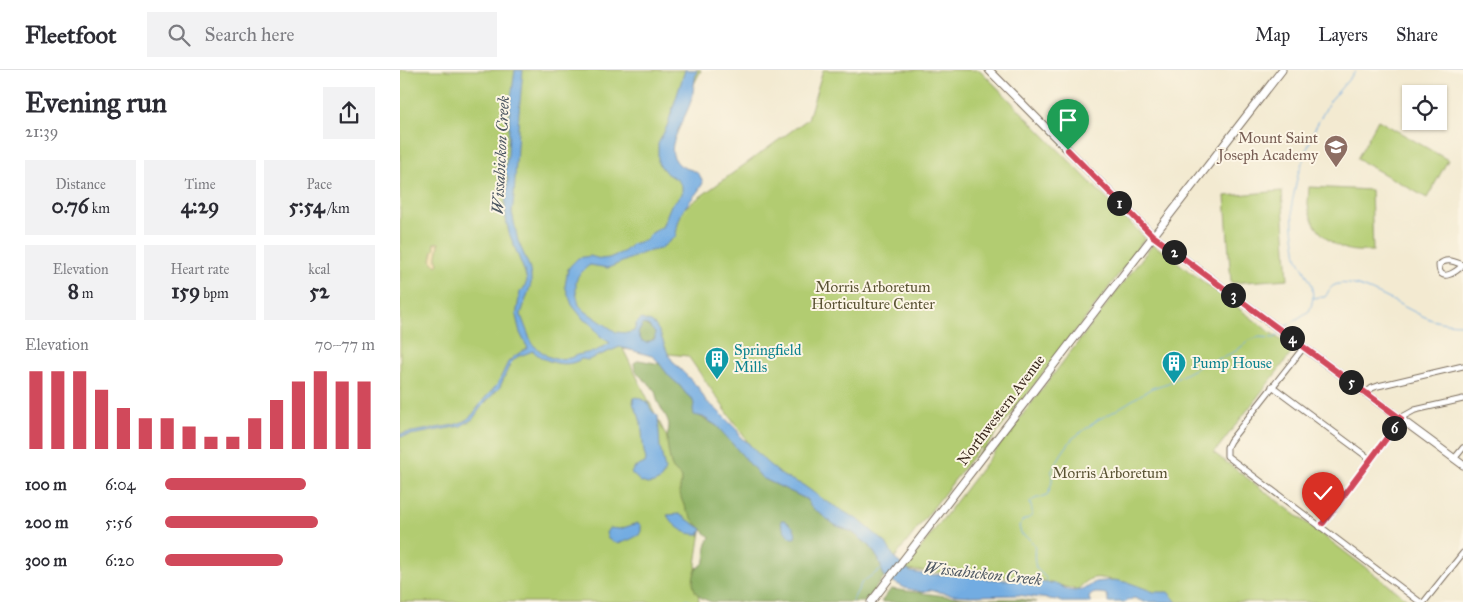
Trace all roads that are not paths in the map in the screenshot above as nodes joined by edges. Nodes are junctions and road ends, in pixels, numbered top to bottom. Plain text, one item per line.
1 (989, 70) edge
2 (1282, 70) edge
3 (1153, 236) junction
4 (1304, 347) junction
5 (1463, 366) edge
6 (1272, 386) junction
7 (1366, 393) junction
8 (1463, 399) edge
9 (1401, 419) junction
10 (1463, 448) edge
11 (1370, 459) junction
12 (1454, 459) junction
13 (1463, 465) edge
14 (1320, 527) junction
15 (1463, 553) edge
16 (872, 602) edge
17 (1422, 602) edge

1 - 3 street
2 - 3 street, Northwestern Avenue
3 - 4 street
3 - 16 street, Northwestern Avenue
4 - 6 street
4 - 7 street
5 - 7 street
6 - 11 street
6 - 14 street
7 - 9 street
8 - 9 street
9 - 11 street
9 - 12 street
10 - 12 street
11 - 14 street
12 - 13 street
14 - 17 street
15 - 17 street

